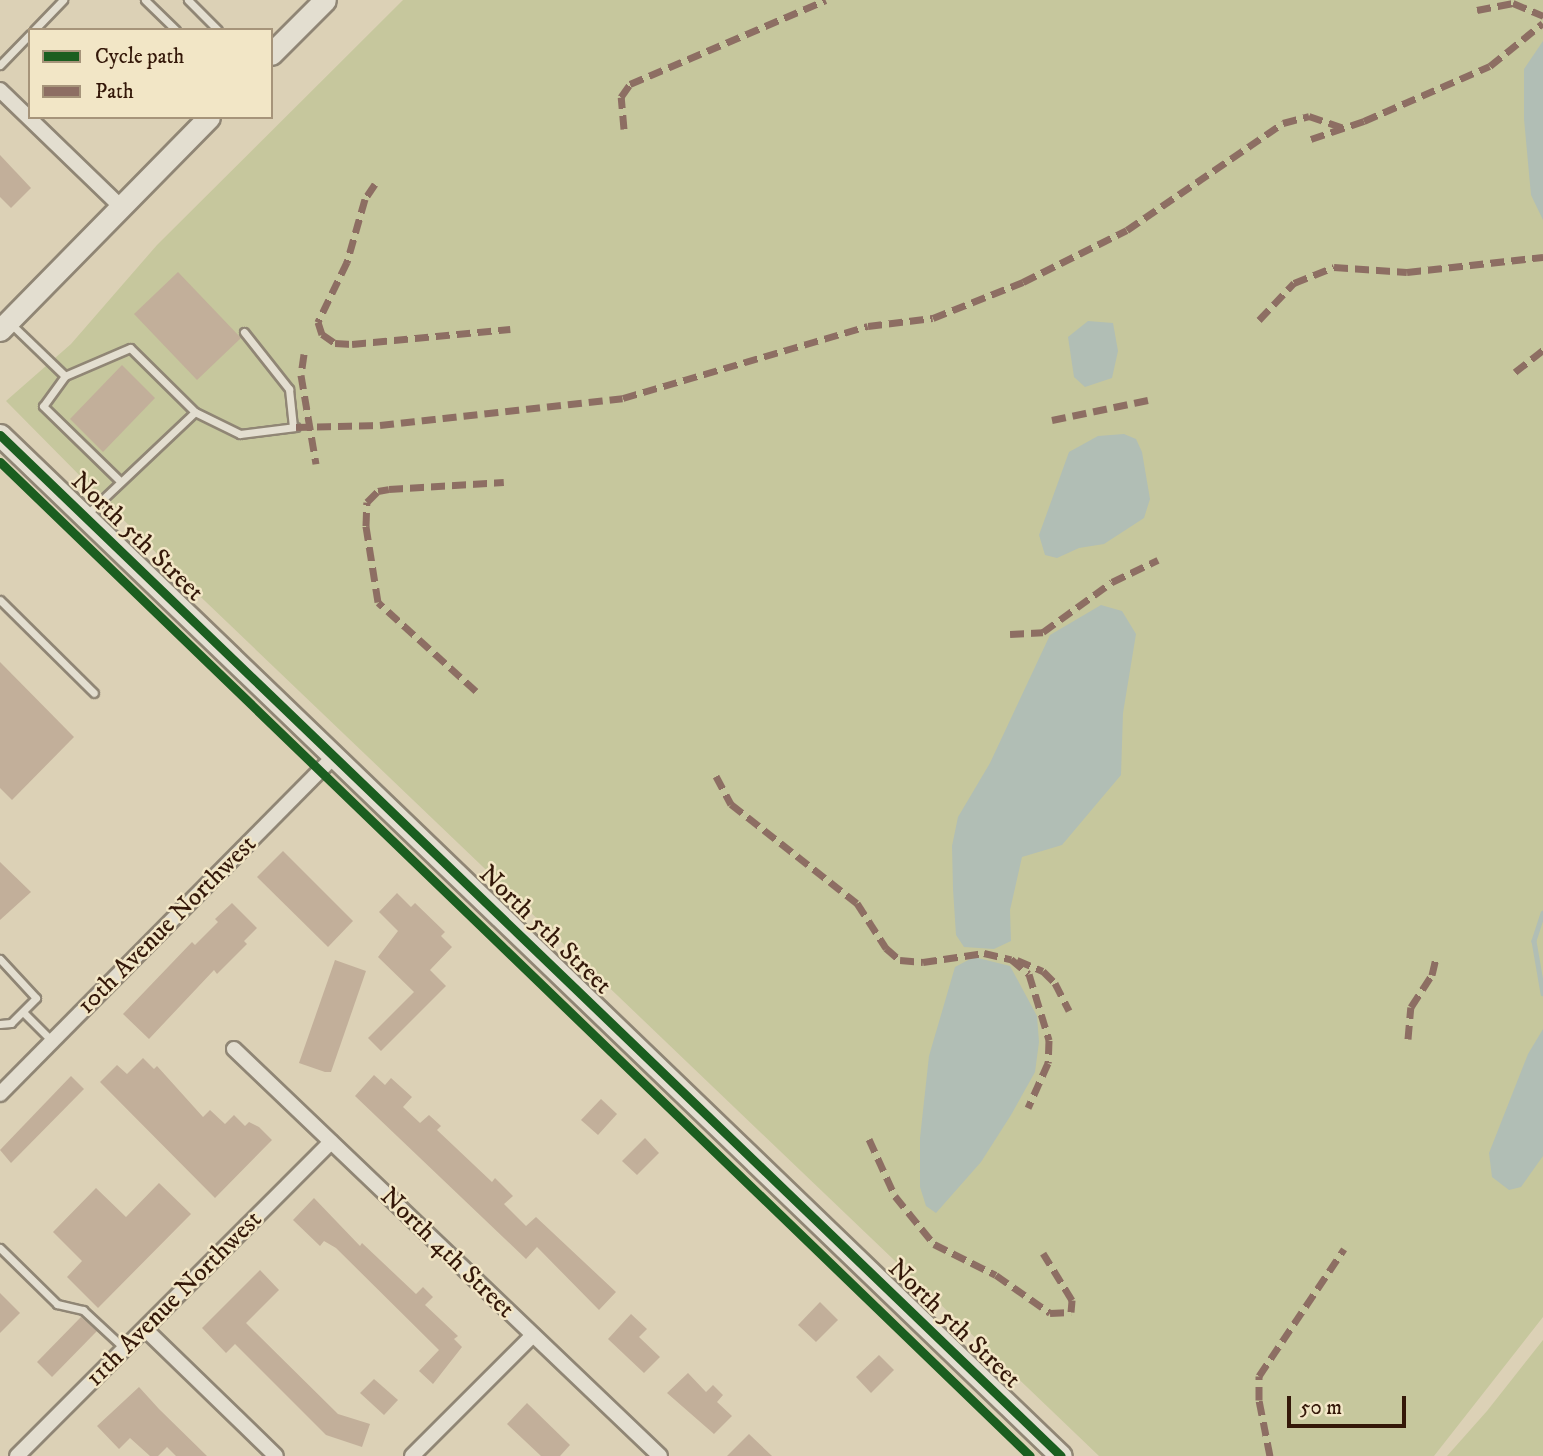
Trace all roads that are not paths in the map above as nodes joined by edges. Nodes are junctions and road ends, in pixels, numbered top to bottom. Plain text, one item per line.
1 (63, 0) edge
2 (145, 0) edge
3 (188, 0) edge
4 (324, 0) edge
5 (36, 28) edge
6 (174, 28) edge
7 (217, 28) edge
8 (28, 36) edge
9 (273, 52) edge
10 (0, 65) edge
11 (0, 90) edge
12 (28, 117) edge
13 (30, 119) edge
14 (207, 119) edge
15 (121, 207) junction
16 (4, 326) edge
17 (244, 332) dead end
18 (65, 376) junction
19 (195, 412) junction
20 (0, 435) edge
21 (119, 480) junction
22 (85, 516) junction
23 (0, 600) edge
24 (94, 692) dead end
25 (335, 756) junction
26 (0, 959) edge
27 (24, 1013) junction
28 (0, 1024) edge
29 (52, 1041) junction
30 (234, 1049) dead end
31 (0, 1094) edge
32 (331, 1142) junction
33 (0, 1248) edge
34 (145, 1329) junction
35 (534, 1335) junction
36 (124, 1349) junction
37 (17, 1456) edge
38 (276, 1456) edge
39 (412, 1456) edge
40 (660, 1456) edge
41 (1061, 1456) edge

1 - 5 lane
2 - 6 lane
3 - 7 lane
4 - 9 street
8 - 10 lane
11 - 12 street
13 - 15 street
14 - 15 street
15 - 16 street
16 - 18 lane
17 - 19 lane
18 - 19 lane
18 - 21 lane
19 - 21 lane
20 - 22 street, North 5th Street
21 - 22 lane
22 - 25 street, North 5th Street
23 - 24 lane
25 - 29 street, 10th Avenue Northwest
25 - 41 street, North 5th Street
26 - 27 lane
27 - 28 lane
27 - 29 lane
29 - 31 street, 10th Avenue Northwest
30 - 32 street, North 4th Street
32 - 34 street, 11th Avenue Northwest
32 - 35 street, North 4th Street
33 - 36 lane
34 - 36 street, 11th Avenue Northwest
34 - 38 street
35 - 39 street
35 - 40 street, North 4th Street
36 - 37 street, 11th Avenue Northwest

